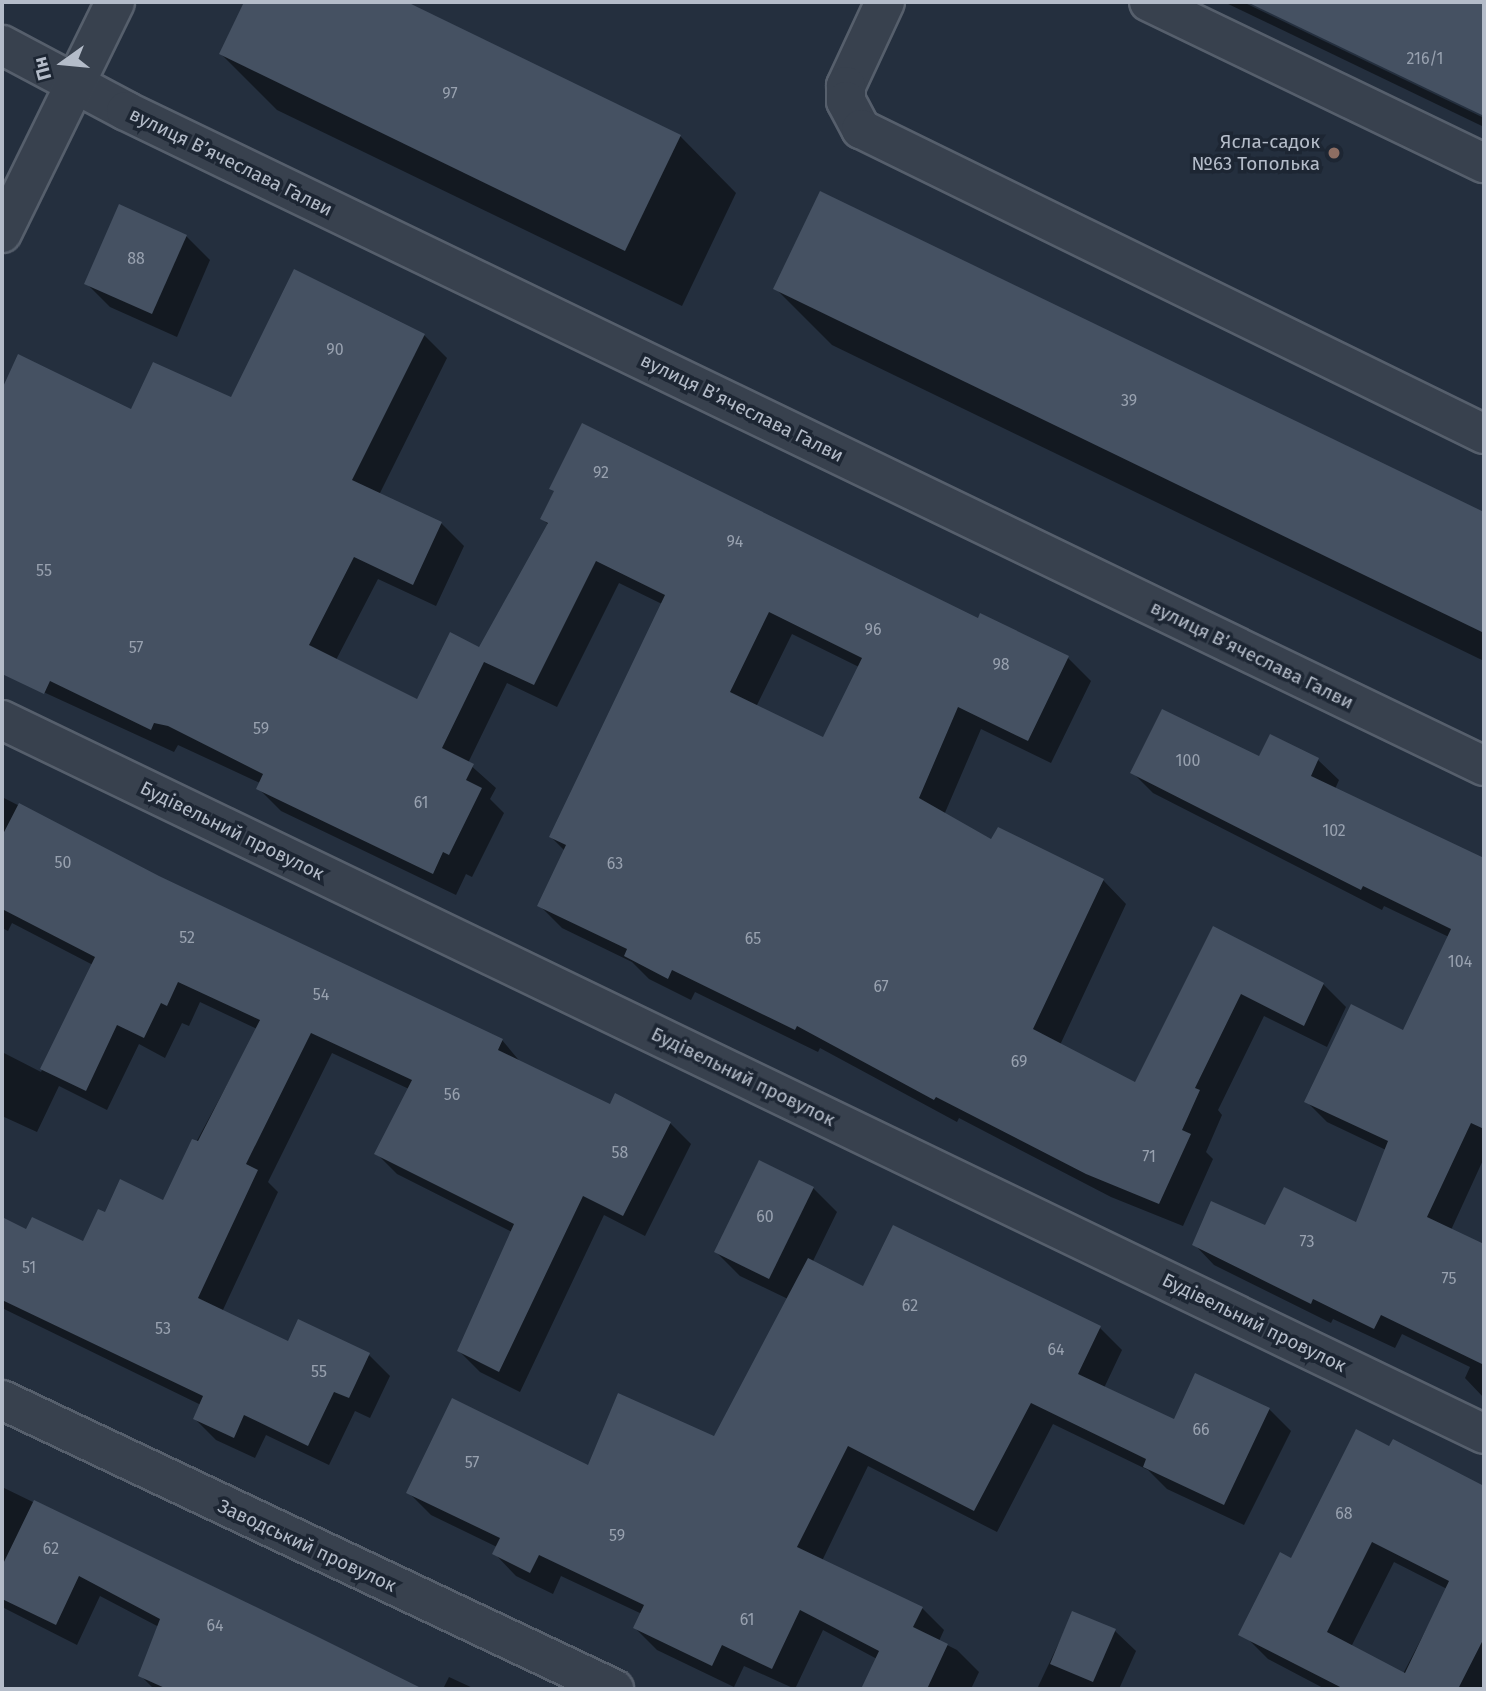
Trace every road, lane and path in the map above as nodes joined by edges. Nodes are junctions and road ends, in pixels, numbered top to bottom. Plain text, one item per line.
1 (115, 2) edge
2 (885, 2) edge
3 (1149, 2) edge
4 (2, 45) edge
5 (73, 85) junction
6 (1484, 163) edge
7 (2, 233) edge
8 (1484, 434) edge
9 (2, 720) edge
10 (1484, 766) edge
11 (2, 1400) edge
12 (1484, 1434) edge
13 (614, 1689) edge

1 - 5 street
2 - 8 street
3 - 6 street
4 - 5 street, вулиця Вʼячеслава Галви
5 - 7 street
5 - 10 street, вулиця Вʼячеслава Галви
9 - 12 street, Будівельний провулок
11 - 13 street, Заводський провулок

